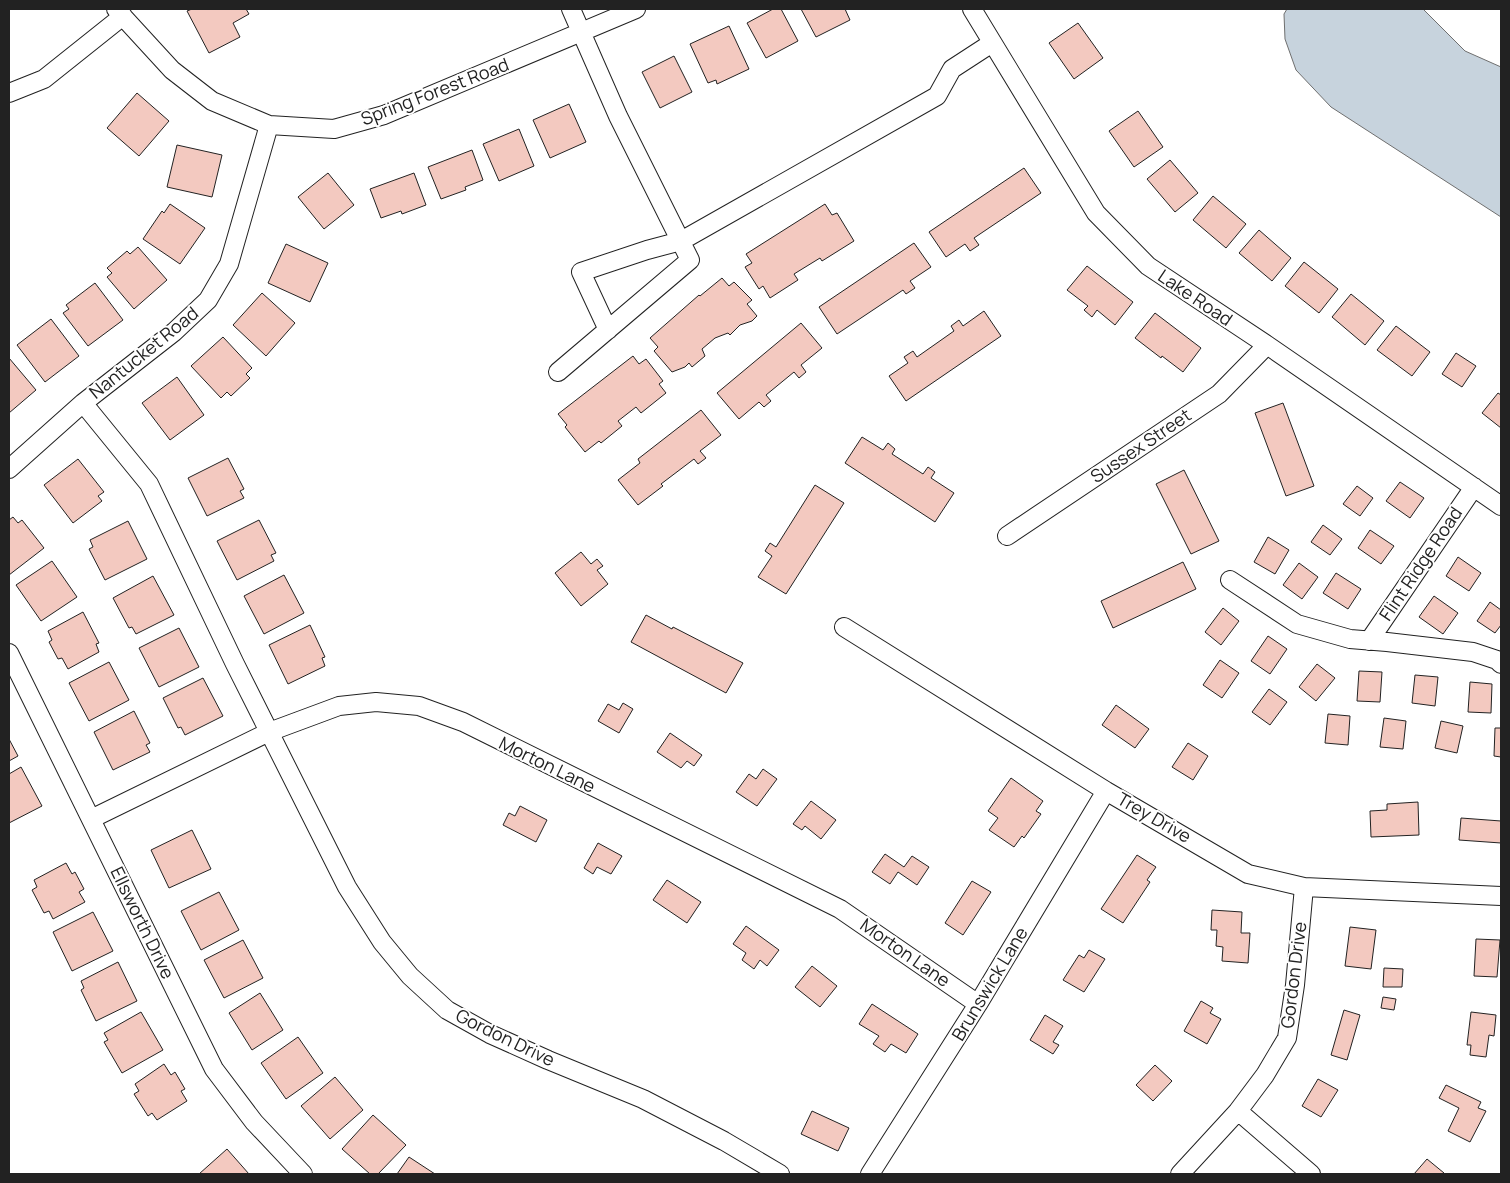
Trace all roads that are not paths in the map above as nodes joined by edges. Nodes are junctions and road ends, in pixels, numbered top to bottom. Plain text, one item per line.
1 (571, 9) edge
2 (636, 9) edge
3 (972, 9) edge
4 (120, 12) edge
5 (581, 32) junction
6 (992, 43) junction
7 (9, 93) edge
8 (269, 125) junction
9 (681, 241) junction
10 (608, 330) junction
11 (1267, 345) junction
12 (558, 372) dead end
13 (83, 403) junction
14 (9, 469) edge
15 (1474, 487) junction
16 (1501, 506) edge
17 (1007, 536) dead end
18 (1230, 580) dead end
19 (844, 627) dead end
20 (1369, 640) junction
21 (9, 653) edge
22 (1501, 664) edge
23 (269, 732) junction
24 (1106, 791) junction
25 (90, 819) junction
26 (1304, 887) junction
27 (1501, 896) edge
28 (978, 1004) junction
29 (1238, 1111) junction
30 (303, 1174) edge
31 (780, 1174) edge
32 (870, 1174) edge
33 (1180, 1174) edge
34 (1311, 1174) edge

1 - 5 street
2 - 5 street, Spring Forest Road
3 - 6 street, Lake Road
4 - 7 street
4 - 8 street, Spring Forest Road
5 - 8 street, Spring Forest Road
5 - 9 street
6 - 9 street
6 - 11 street, Lake Road
8 - 13 street, Nantucket Road
9 - 10 street
9 - 10 street
10 - 12 street
11 - 15 street, Lake Road
11 - 17 street, Sussex Street
13 - 14 street, Nantucket Road
13 - 23 street, Gordon Drive
15 - 16 street, Lake Road
15 - 20 street, Flint Ridge Road
18 - 20 street, Flint Ridge Road
19 - 24 street, Trey Drive
20 - 22 street, Flint Ridge Road
21 - 25 street, Ellsworth Drive
23 - 25 street, Morton Lane
23 - 28 street, Morton Lane
23 - 31 street, Gordon Drive
24 - 26 street, Trey Drive
24 - 28 street, Brunswick Lane
25 - 30 street, Ellsworth Drive
26 - 27 street, Trey Drive
26 - 29 street, Gordon Drive
28 - 32 street, Brunswick Lane
29 - 33 street, Gordon Drive
29 - 34 street

